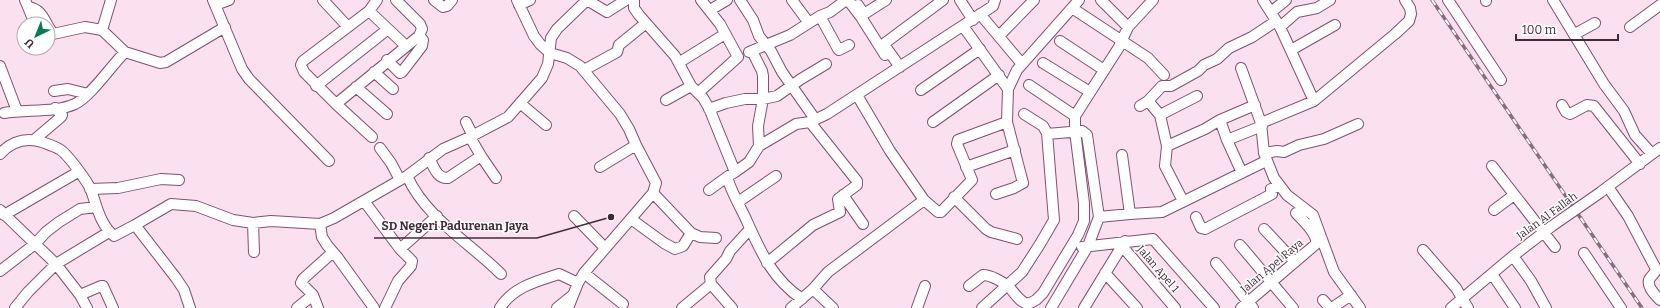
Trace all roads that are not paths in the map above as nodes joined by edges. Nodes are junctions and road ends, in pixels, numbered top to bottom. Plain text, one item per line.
1 (111, 0) edge
2 (229, 0) edge
3 (323, 0) edge
4 (377, 0) edge
5 (396, 0) edge
6 (434, 0) edge
7 (452, 0) edge
8 (530, 0) edge
9 (626, 0) edge
10 (634, 0) edge
11 (701, 0) edge
12 (727, 0) edge
13 (740, 0) edge
14 (792, 0) edge
15 (847, 0) edge
16 (854, 0) edge
17 (886, 0) edge
18 (943, 0) edge
19 (960, 0) edge
20 (996, 0) edge
21 (1034, 0) edge
22 (1101, 0) edge
23 (1153, 0) edge
24 (1263, 0) edge
25 (1286, 0) edge
26 (1330, 0) edge
27 (1405, 0) edge
28 (1448, 0) edge
29 (1553, 0) edge
30 (214, 2) edge
31 (518, 2) edge
32 (26, 3) edge
33 (1075, 3) edge
34 (1112, 4) edge
35 (1660, 5) edge
36 (710, 10) junction
37 (369, 11) junction
38 (32, 16) edge
39 (41, 16) edge
40 (820, 16) junction
41 (977, 17) junction
42 (1276, 20) junction
43 (809, 23) junction
44 (1595, 23) dead end
45 (646, 24) junction
46 (1335, 24) dead end
47 (962, 26) junction
48 (225, 27) junction
49 (348, 27) junction
50 (1128, 27) junction
51 (1630, 27) dead end
52 (388, 29) junction
53 (102, 30) junction
54 (56, 33) edge
55 (725, 34) junction
56 (1575, 34) junction
57 (419, 36) junction
58 (998, 36) junction
59 (1060, 41) dead end
60 (1122, 41) junction
61 (766, 45) junction
62 (849, 45) dead end
63 (406, 46) junction
64 (980, 49) junction
65 (1292, 50) junction
66 (124, 52) junction
67 (550, 53) junction
68 (387, 60) junction
69 (680, 62) junction
70 (1043, 63) dead end
71 (826, 64) dead end
72 (1022, 64) junction
73 (0, 66) edge
74 (1241, 68) dead end
75 (897, 69) junction
76 (584, 70) junction
77 (1104, 70) junction
78 (374, 72) junction
79 (999, 75) junction
80 (1164, 75) dead end
81 (1501, 80) dead end
82 (792, 85) junction
83 (1029, 85) dead end
84 (316, 86) junction
85 (356, 87) junction
86 (393, 89) dead end
87 (694, 89) junction
88 (1008, 89) junction
89 (54, 90) dead end
90 (921, 90) dead end
91 (1090, 92) junction
92 (88, 94) junction
93 (857, 95) junction
94 (1197, 96) dead end
95 (763, 99) junction
96 (666, 100) dead end
97 (1314, 102) junction
98 (520, 103) junction
99 (336, 104) junction
100 (1255, 105) junction
101 (1562, 105) dead end
102 (55, 108) junction
103 (709, 109) junction
104 (17, 111) junction
105 (4, 113) dead end
106 (387, 114) dead end
107 (1024, 114) dead end
108 (1160, 115) junction
109 (1075, 116) junction
110 (1220, 120) junction
111 (813, 121) junction
112 (466, 122) dead end
113 (933, 122) dead end
114 (1007, 122) junction
115 (1262, 124) junction
116 (1358, 124) dead end
117 (546, 125) dead end
118 (1078, 131) junction
119 (1047, 134) junction
120 (472, 136) junction
121 (372, 137) dead end
122 (34, 140) junction
123 (1227, 140) junction
124 (636, 145) junction
125 (759, 146) junction
126 (1167, 146) junction
127 (380, 148) dead end
128 (1015, 150) junction
129 (1658, 150) edge
130 (0, 154) edge
131 (1122, 155) dead end
132 (481, 156) junction
133 (1265, 157) junction
134 (429, 158) junction
135 (329, 161) dead end
136 (1640, 164) junction
137 (1492, 166) dead end
138 (600, 167) dead end
139 (966, 167) junction
140 (78, 172) junction
141 (1242, 173) junction
142 (731, 174) junction
143 (776, 176) dead end
144 (404, 178) junction
145 (496, 178) dead end
146 (178, 180) dead end
147 (1279, 186) junction
148 (90, 189) junction
149 (709, 190) dead end
150 (1604, 190) junction
151 (653, 193) junction
152 (996, 194) dead end
153 (1514, 194) junction
154 (843, 195) junction
155 (954, 197) junction
156 (924, 200) junction
157 (364, 201) junction
158 (1183, 201) junction
159 (738, 202) junction
160 (96, 207) junction
161 (1494, 210) dead end
162 (2, 212) edge
163 (1296, 213) dead end
164 (1130, 214) junction
165 (436, 216) junction
166 (574, 216) dead end
167 (1099, 217) junction
168 (1196, 218) dead end
169 (631, 219) junction
170 (253, 223) junction
171 (320, 224) junction
172 (863, 224) dead end
173 (136, 225) junction
174 (750, 229) junction
175 (1264, 229) dead end
176 (109, 232) junction
177 (691, 233) junction
178 (1544, 233) junction
179 (716, 238) dead end
180 (1017, 239) dead end
181 (35, 244) junction
182 (1124, 244) junction
183 (1240, 245) dead end
184 (1088, 246) junction
185 (1071, 247) junction
186 (1555, 247) dead end
187 (605, 248) junction
188 (400, 249) junction
189 (1423, 250) dead end
190 (254, 252) dead end
191 (333, 252) junction
192 (1584, 253) dead end
193 (1513, 256) junction
194 (1295, 262) junction
195 (767, 263) junction
196 (1216, 263) dead end
197 (56, 264) junction
198 (0, 271) edge
199 (1105, 272) junction
200 (584, 273) junction
201 (501, 274) dead end
202 (1492, 274) junction
203 (1271, 281) junction
204 (578, 283) junction
205 (711, 284) junction
206 (925, 286) dead end
207 (969, 286) dead end
208 (1008, 286) junction
209 (813, 289) junction
210 (313, 295) junction
211 (1351, 295) junction
212 (573, 296) junction
213 (1463, 298) junction
214 (802, 299) junction
215 (1323, 300) dead end
216 (1660, 300) edge
217 (83, 304) edge
218 (622, 304) dead end
219 (1247, 306) edge
220 (14, 308) edge
221 (113, 308) edge
222 (190, 308) edge
223 (297, 308) edge
224 (318, 308) edge
225 (374, 308) edge
226 (385, 308) edge
227 (500, 308) edge
228 (557, 308) edge
229 (568, 308) edge
230 (682, 308) edge
231 (732, 308) edge
232 (791, 308) edge
233 (833, 308) edge
234 (917, 308) edge
235 (982, 308) edge
236 (1051, 308) edge
237 (1084, 308) edge
238 (1136, 308) edge
239 (1175, 308) edge
240 (1214, 308) edge
241 (1293, 308) edge
242 (1331, 308) edge
243 (1360, 308) edge
244 (1451, 308) edge
245 (1468, 308) edge
246 (1515, 308) edge
247 (1546, 308) edge
248 (1621, 308) edge

1 - 53 street
2 - 30 street
3 - 49 street
4 - 37 street
5 - 57 street
6 - 7 street
8 - 31 street
9 - 67 street
10 - 45 street
11 - 36 street
12 - 36 street
13 - 61 street
14 - 43 street
15 - 40 street
15 - 75 street
16 - 17 street
18 - 75 street
19 - 41 street
20 - 41 street
21 - 58 street
22 - 34 street
23 - 50 street
24 - 42 street
25 - 42 street
26 - 42 street
27 - 97 street
28 - 81 street
29 - 56 street
30 - 48 street
31 - 67 street
32 - 38 street
32 - 39 street
33 - 60 street
33 - 72 street
34 - 50 street
35 - 51 street
36 - 55 street
37 - 49 street
37 - 52 street
40 - 43 street
40 - 62 street
41 - 47 street
41 - 58 street
42 - 65 street
42 - 108 street
43 - 61 street
44 - 56 street
45 - 69 street
45 - 76 street
46 - 65 street
47 - 64 street
47 - 75 street
48 - 66 street
48 - 135 street
49 - 84 street
50 - 60 street
52 - 63 street
52 - 84 street
53 - 54 street
53 - 66 street
55 - 69 street
55 - 87 street
56 - 129 street
57 - 63 street
57 - 68 street
58 - 72 street
59 - 77 street
60 - 77 street
60 - 80 street
61 - 82 street
61 - 95 street
63 - 68 street
64 - 79 street
64 - 90 street
65 - 97 street
66 - 92 street
67 - 76 street
67 - 98 street
68 - 78 street
69 - 87 street
70 - 91 street
71 - 82 street
72 - 88 street
73 - 104 street
74 - 100 street
75 - 93 street
76 - 124 street
77 - 91 street
78 - 85 street
78 - 86 street
79 - 88 street
79 - 113 street
82 - 95 street
82 - 111 street
83 - 109 street
84 - 99 street
85 - 99 street
85 - 106 street
87 - 96 street
87 - 103 street
88 - 114 street
89 - 92 street
91 - 109 street
92 - 102 street
93 - 111 street
93 - 156 street
94 - 108 street
95 - 103 street
95 - 125 street
97 - 115 street
98 - 117 street
98 - 120 street
99 - 121 street
100 - 110 street
100 - 115 street
101 - 136 street
102 - 104 street
102 - 122 street
103 - 142 street
104 - 105 street
107 - 119 street
108 - 126 street
109 - 118 street
110 - 123 street
110 - 126 street
111 - 125 street
111 - 154 street
112 - 120 street
114 - 128 street
114 - 139 street
115 - 123 street
115 - 133 street
116 - 133 street
118 - 119 street
118 - 167 street
118 - 185 street
119 - 208 street
120 - 132 street
120 - 134 street
122 - 130 street
122 - 140 street
123 - 141 street
124 - 138 street
124 - 151 street
125 - 142 street
126 - 158 street
127 - 144 street
128 - 139 street
128 - 152 street
129 - 136 street, Jalan Al Fallah
131 - 164 street
132 - 134 street
132 - 145 street
133 - 141 street
133 - 147 street
134 - 144 street
136 - 150 street, Jalan Al Fallah
137 - 153 street
139 - 155 street
140 - 148 street
140 - 162 street
141 - 158 street
142 - 149 street
142 - 159 street
143 - 159 street
144 - 157 street
144 - 165 street
146 - 148 street
147 - 168 street
147 - 211 street
148 - 160 street
150 - 178 street, Jalan Al Fallah, bridge
150 - 216 street
151 - 169 street
151 - 177 street
153 - 161 street
153 - 178 street
154 - 172 street
154 - 195 street
155 - 156 street
155 - 180 street
156 - 209 street
157 - 171 street
157 - 188 street
158 - 164 street
159 - 174 street
160 - 176 street
160 - 181 street
162 - 181 street
163 - 194 street, Jalan Apel Raya
164 - 167 street
165 - 188 street
165 - 201 street
166 - 187 street
167 - 184 street
169 - 177 street
169 - 187 street
170 - 171 street
170 - 173 street
170 - 190 street
171 - 191 street
173 - 176 street
173 - 222 street
174 - 195 street
174 - 205 street
175 - 194 street
176 - 197 street
177 - 179 street
178 - 186 street
178 - 193 street, Jalan Al Fallah
181 - 197 street
181 - 198 street
182 - 184 street
182 - 199 street
182 - 239 street, Jalan Apel 1
182 - 240 street
183 - 203 street
184 - 185 street
184 - 236 street
185 - 208 street
187 - 200 street
188 - 226 street
189 - 213 street
191 - 210 street
191 - 225 street
192 - 248 street
193 - 202 street, Jalan Al Fallah
193 - 247 street
194 - 203 street, Jalan Apel Raya
195 - 214 street
196 - 219 street
197 - 217 street
197 - 220 street
199 - 237 street
199 - 238 street
200 - 204 street
200 - 218 street
202 - 213 street, Jalan Al Fallah
202 - 246 street
203 - 219 street, Jalan Apel Raya
203 - 241 street
204 - 212 street
204 - 227 street
205 - 230 street
205 - 231 street
206 - 234 street
207 - 208 street
208 - 235 street
209 - 214 street
209 - 233 street
210 - 223 street
210 - 224 street
211 - 242 street
211 - 243 street
212 - 228 street
212 - 229 street
213 - 244 street, Jalan Al Fallah
213 - 245 street
214 - 232 street
215 - 242 street
217 - 221 street

